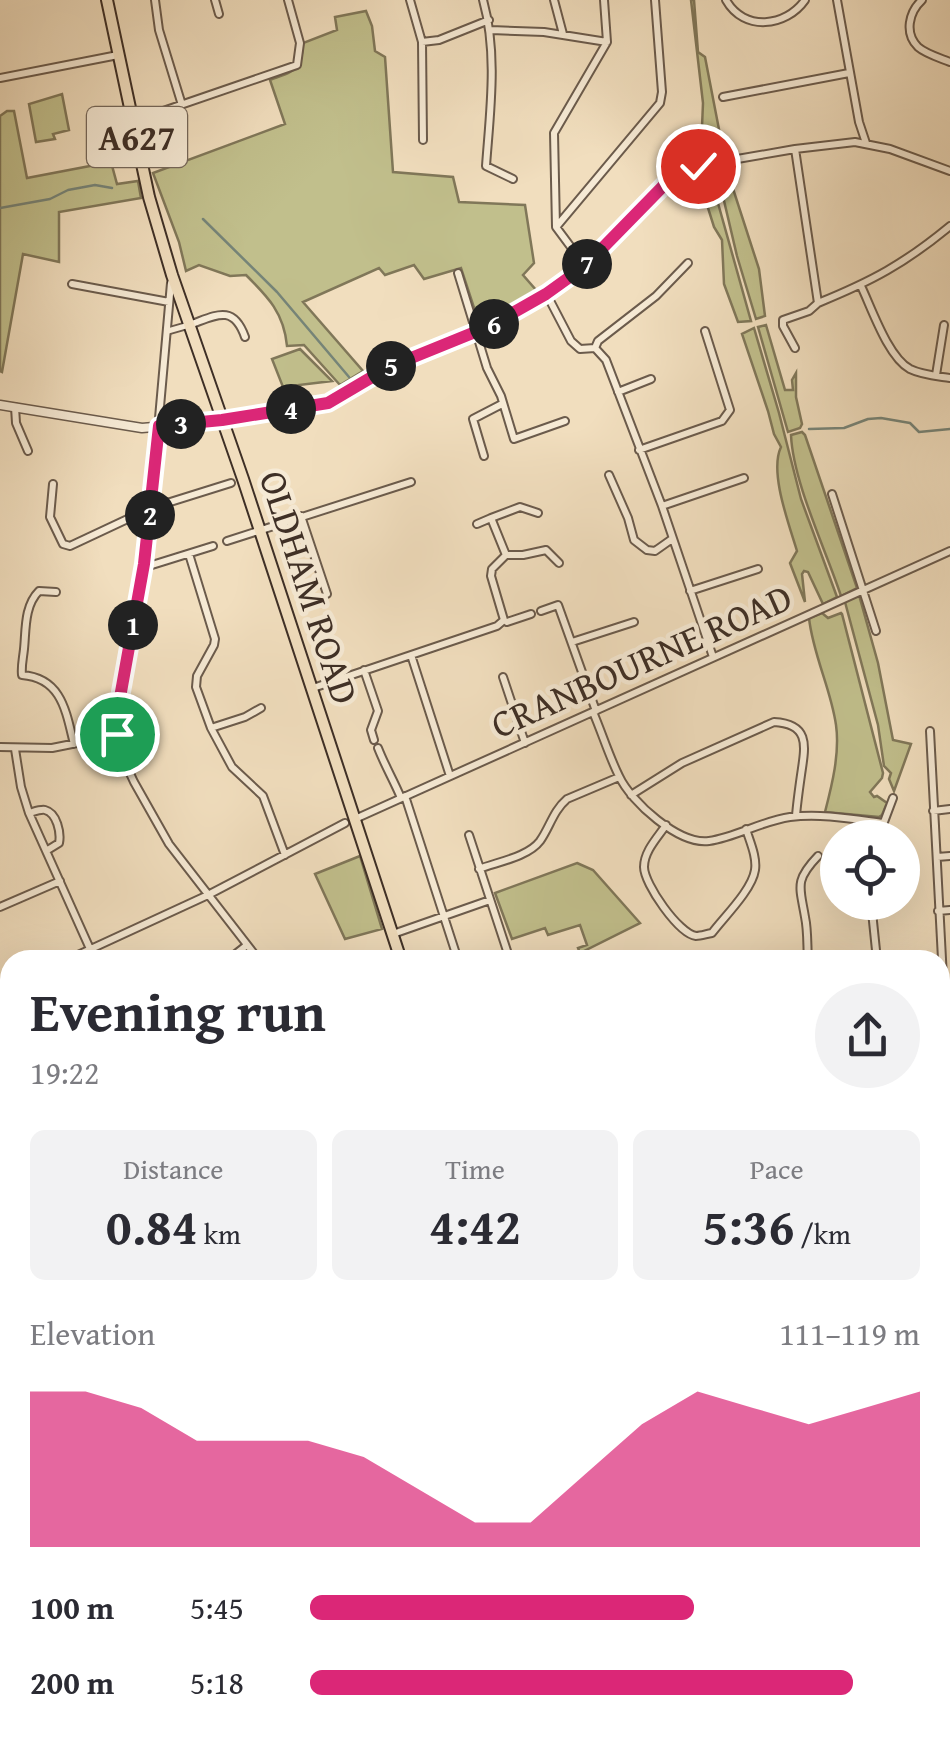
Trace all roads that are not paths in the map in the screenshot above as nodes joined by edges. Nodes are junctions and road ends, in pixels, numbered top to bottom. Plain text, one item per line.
1 (107, 0) edge
2 (155, 0) edge
3 (215, 0) edge
4 (288, 0) edge
5 (410, 0) edge
6 (483, 0) edge
7 (554, 0) edge
8 (604, 0) edge
9 (655, 0) edge
10 (726, 0) edge
11 (805, 0) edge
12 (837, 0) edge
13 (922, 0) edge
14 (219, 14) dead end
15 (489, 20) junction
16 (491, 30) junction
17 (563, 34) junction
18 (422, 42) junction
19 (607, 42) junction
20 (118, 55) junction
21 (950, 62) edge
22 (850, 73) junction
23 (0, 78) edge
24 (723, 97) dead end
25 (182, 106) junction
26 (134, 121) junction
27 (423, 140) dead end
28 (866, 143) junction
29 (795, 148) junction
30 (950, 172) edge
31 (513, 179) dead end
32 (950, 226) edge
33 (556, 227) junction
34 (688, 263) dead end
35 (585, 266) junction
36 (458, 273) dead end
37 (172, 275) junction
38 (72, 284) dead end
39 (861, 286) junction
40 (546, 294) junction
41 (170, 302) junction
42 (818, 303) junction
43 (188, 325) junction
44 (944, 325) dead end
45 (168, 331) junction
46 (705, 331) dead end
47 (477, 332) junction
48 (245, 337) dead end
49 (595, 348) junction
50 (795, 348) dead end
51 (936, 376) junction
52 (950, 378) edge
53 (651, 379) dead end
54 (618, 392) junction
55 (0, 404) edge
56 (502, 404) junction
57 (15, 407) junction
58 (222, 420) junction
59 (566, 421) dead end
60 (159, 426) junction
61 (638, 450) junction
62 (28, 451) dead end
63 (484, 456) dead end
64 (610, 475) dead end
65 (744, 478) dead end
66 (244, 479) junction
67 (411, 482) dead end
68 (230, 483) joint
69 (54, 484) dead end
70 (832, 494) dead end
71 (662, 506) junction
72 (151, 508) junction
73 (538, 513) dead end
74 (301, 516) junction
75 (491, 518) junction
76 (476, 524) dead end
77 (260, 530) junction
78 (672, 539) junction
79 (227, 541) dead end
80 (213, 546) dead end
81 (950, 551) edge
82 (190, 554) junction
83 (506, 555) junction
84 (144, 564) junction
85 (559, 564) dead end
86 (758, 569) dead end
87 (862, 590) junction
88 (690, 591) junction
89 (56, 592) dead end
90 (327, 594) dead end
91 (541, 611) dead end
92 (531, 614) dead end
93 (504, 620) junction
94 (634, 622) dead end
95 (876, 631) dead end
96 (572, 642) junction
97 (411, 654) junction
98 (713, 657) junction
99 (364, 670) junction
100 (503, 678) dead end
101 (312, 688) junction
102 (261, 708) dead end
103 (594, 711) junction
104 (211, 728) junction
105 (930, 732) dead end
106 (117, 734) junction
107 (374, 740) dead end
108 (525, 743) junction
109 (74, 744) junction
110 (0, 748) edge
111 (15, 748) junction
112 (378, 748) dead end
113 (450, 776) junction
114 (619, 777) junction
115 (631, 794) junction
116 (403, 797) junction
117 (893, 798) dead end
118 (950, 809) edge
119 (933, 811) junction
120 (29, 813) junction
121 (796, 816) junction
122 (862, 820) edge
123 (883, 820) edge
124 (350, 821) junction
125 (666, 825) junction
126 (746, 830) junction
127 (469, 835) dead end
128 (46, 851) junction
129 (285, 855) junction
130 (818, 856) dead end
131 (950, 856) edge
132 (936, 858) junction
133 (479, 869) junction
134 (60, 881) junction
135 (208, 895) junction
136 (490, 900) junction
137 (0, 908) edge
138 (950, 910) edge
139 (938, 911) junction
140 (444, 916) junction
141 (873, 920) edge
142 (392, 934) junction
143 (247, 944) junction
144 (91, 949) joint
145 (240, 950) edge
146 (252, 950) edge
147 (398, 950) edge
148 (455, 950) edge
149 (507, 950) edge
150 (808, 950) edge
151 (877, 950) edge
152 (939, 950) edge

1 - 20 highway, OLDHAM ROAD / A627
2 - 25 street
3 - 14 street
4 - 25 street
5 - 18 street
6 - 15 street
7 - 17 street
8 - 19 street
9 - 33 street
10 - 11 street
12 - 22 street
13 - 21 street
15 - 16 street
15 - 18 street
16 - 17 street
16 - 31 street
17 - 19 street
18 - 27 street
19 - 33 street
20 - 23 street
20 - 26 highway, OLDHAM ROAD / A627
22 - 24 street
22 - 28 street
25 - 26 street
26 - 37 highway, OLDHAM ROAD / A627
28 - 29 street
28 - 30 street
29 - 35 street
29 - 42 street
32 - 39 street
33 - 35 street
34 - 49 street
35 - 40 street
36 - 47 street
37 - 41 street
37 - 43 highway, OLDHAM ROAD / A627
38 - 41 street
39 - 42 street
39 - 51 street
40 - 47 street
40 - 49 street
41 - 45 street
42 - 50 street
43 - 45 street
43 - 48 street
43 - 58 highway, OLDHAM ROAD / A627
44 - 51 street
45 - 60 street
46 - 61 street
47 - 56 street
47 - 58 street
49 - 54 street
51 - 52 street
53 - 54 street
54 - 61 street
55 - 57 street
56 - 59 street
56 - 63 street
57 - 60 street
57 - 62 street
58 - 60 street
58 - 66 highway, OLDHAM ROAD / A627
60 - 72 street
61 - 71 street
64 - 78 street
65 - 71 street
66 - 68 street
66 - 77 highway, OLDHAM ROAD / A627
67 - 74 street
68 - 72 street
69 - 72 street
70 - 87 street
71 - 78 street
72 - 84 street
73 - 75 street
74 - 77 street
74 - 90 street
75 - 76 street
75 - 83 street
77 - 79 street
77 - 101 highway, OLDHAM ROAD / A627
78 - 88 street
80 - 82 street
81 - 87 street, CRANBOURNE ROAD
82 - 84 street
82 - 104 street
83 - 85 street
83 - 93 street
84 - 106 street
86 - 88 street
87 - 95 street
87 - 98 street, CRANBOURNE ROAD
88 - 98 street
89 - 109 street
91 - 96 street
92 - 93 street
93 - 97 street
94 - 96 street
96 - 103 street
97 - 99 street
97 - 113 street
98 - 103 street, CRANBOURNE ROAD
99 - 101 street
99 - 107 street
100 - 108 street
101 - 124 highway, OLDHAM ROAD / A627
102 - 104 street
103 - 108 street, CRANBOURNE ROAD
103 - 114 street
104 - 129 street
105 - 119 street
106 - 109 street
106 - 135 street
108 - 113 street, CRANBOURNE ROAD
109 - 111 street
110 - 111 street
111 - 120 street
112 - 116 street
113 - 116 street, CRANBOURNE ROAD
114 - 115 street
114 - 133 street
115 - 121 street
115 - 125 street
116 - 124 street, CRANBOURNE ROAD
116 - 140 street
117 - 123 street
118 - 119 street
119 - 132 street
120 - 128 street
120 - 128 street
121 - 122 street
121 - 126 street
124 - 129 street, CRANBOURNE ROAD
124 - 142 highway, OLDHAM ROAD / A627
125 - 126 street
125 - 126 street
127 - 133 street
128 - 134 street
129 - 135 street, CRANBOURNE ROAD
130 - 150 street
131 - 132 street
132 - 139 street
133 - 136 street
134 - 137 street
134 - 144 street
135 - 143 street
135 - 144 street, CRANBOURNE ROAD
136 - 140 street
136 - 149 street
138 - 139 street
139 - 152 street
140 - 142 street
140 - 148 street
141 - 151 street
142 - 147 highway, OLDHAM ROAD / A627
143 - 145 street
143 - 146 street

